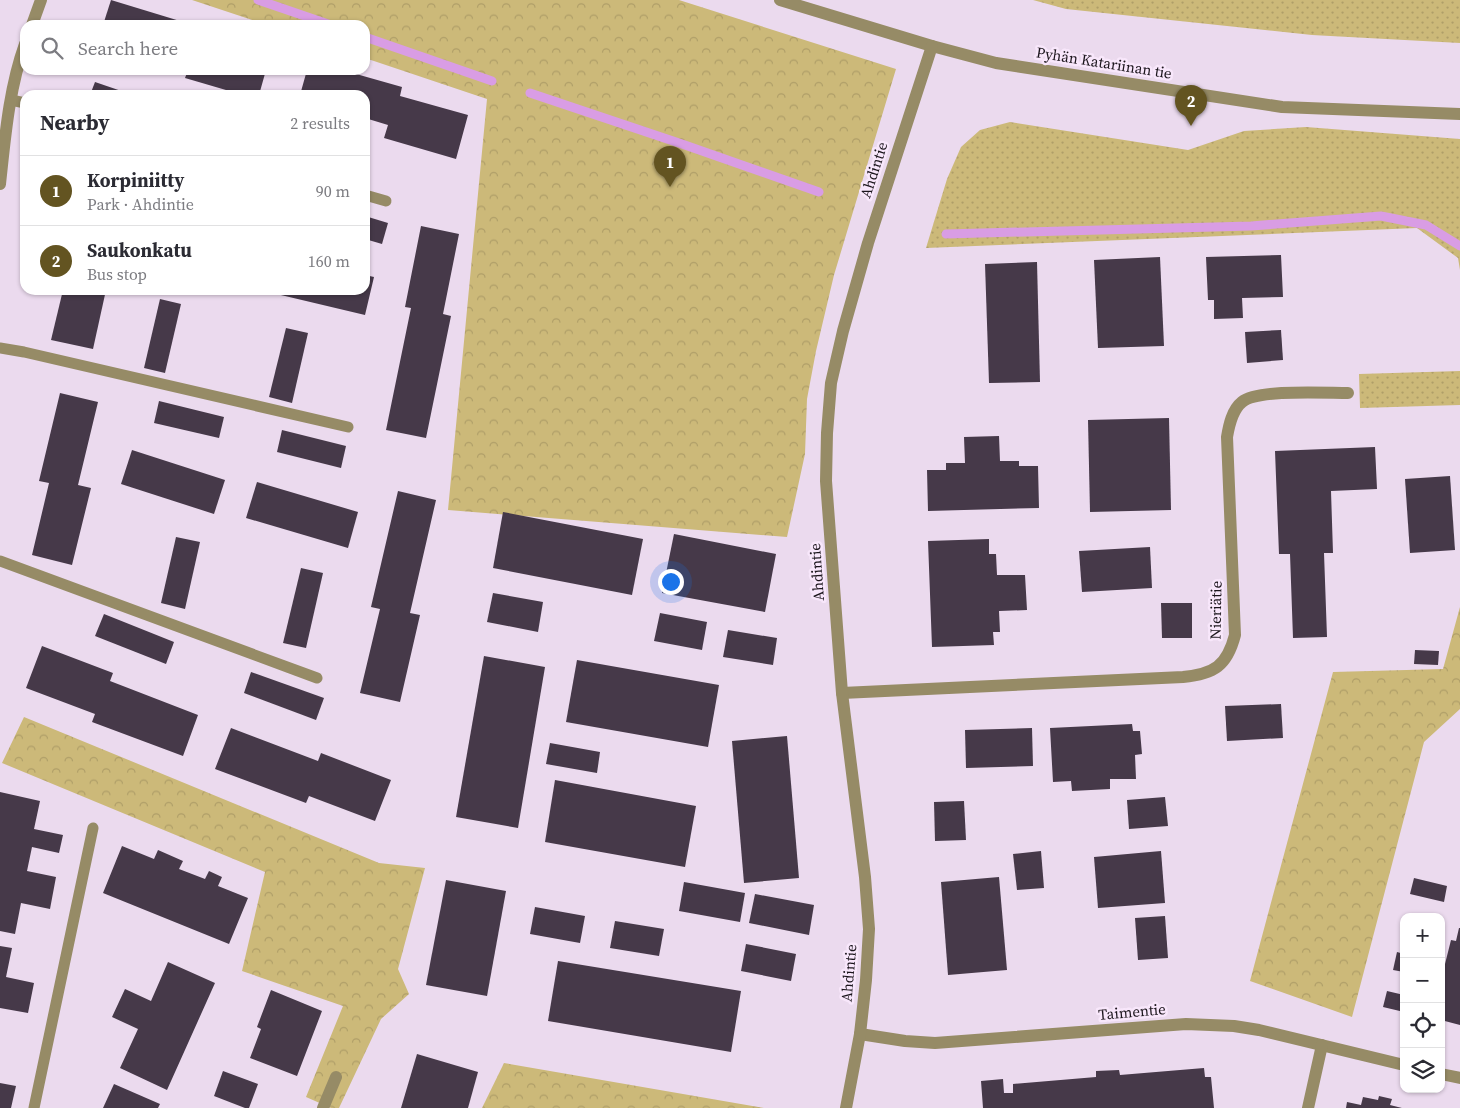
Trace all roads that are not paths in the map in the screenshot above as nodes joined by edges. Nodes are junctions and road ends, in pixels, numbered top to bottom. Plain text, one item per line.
1 (41, 0) edge
2 (780, 0) edge
3 (34, 20) edge
4 (932, 46) junction
5 (20, 62) edge
6 (11, 100) junction
7 (20, 102) edge
8 (1460, 114) edge
9 (0, 184) edge
10 (370, 196) edge
11 (386, 201) dead end
12 (0, 348) edge
13 (1348, 392) dead end
14 (348, 427) dead end
15 (0, 561) edge
16 (317, 678) dead end
17 (842, 693) junction
18 (93, 828) dead end
19 (860, 1034) junction
20 (1322, 1045) junction
21 (1400, 1064) edge
22 (1445, 1075) edge
23 (336, 1077) dead end
24 (1460, 1078) edge
25 (34, 1108) edge
26 (323, 1108) edge
27 (846, 1108) edge
28 (1308, 1108) edge

1 - 3 street
2 - 4 street, Pyhän Katariinan tie
4 - 8 street, Pyhän Katariinan tie
4 - 17 street, Ahdintie
5 - 6 street
6 - 7 lane
6 - 9 street
10 - 11 lane
12 - 14 lane
13 - 17 street, Nieriätie
15 - 16 lane
17 - 19 street, Ahdintie
18 - 25 lane
19 - 20 street, Taimentie
19 - 27 street, Ahdintie
20 - 21 street, Taimentie
20 - 28 street
22 - 24 street
23 - 26 street

